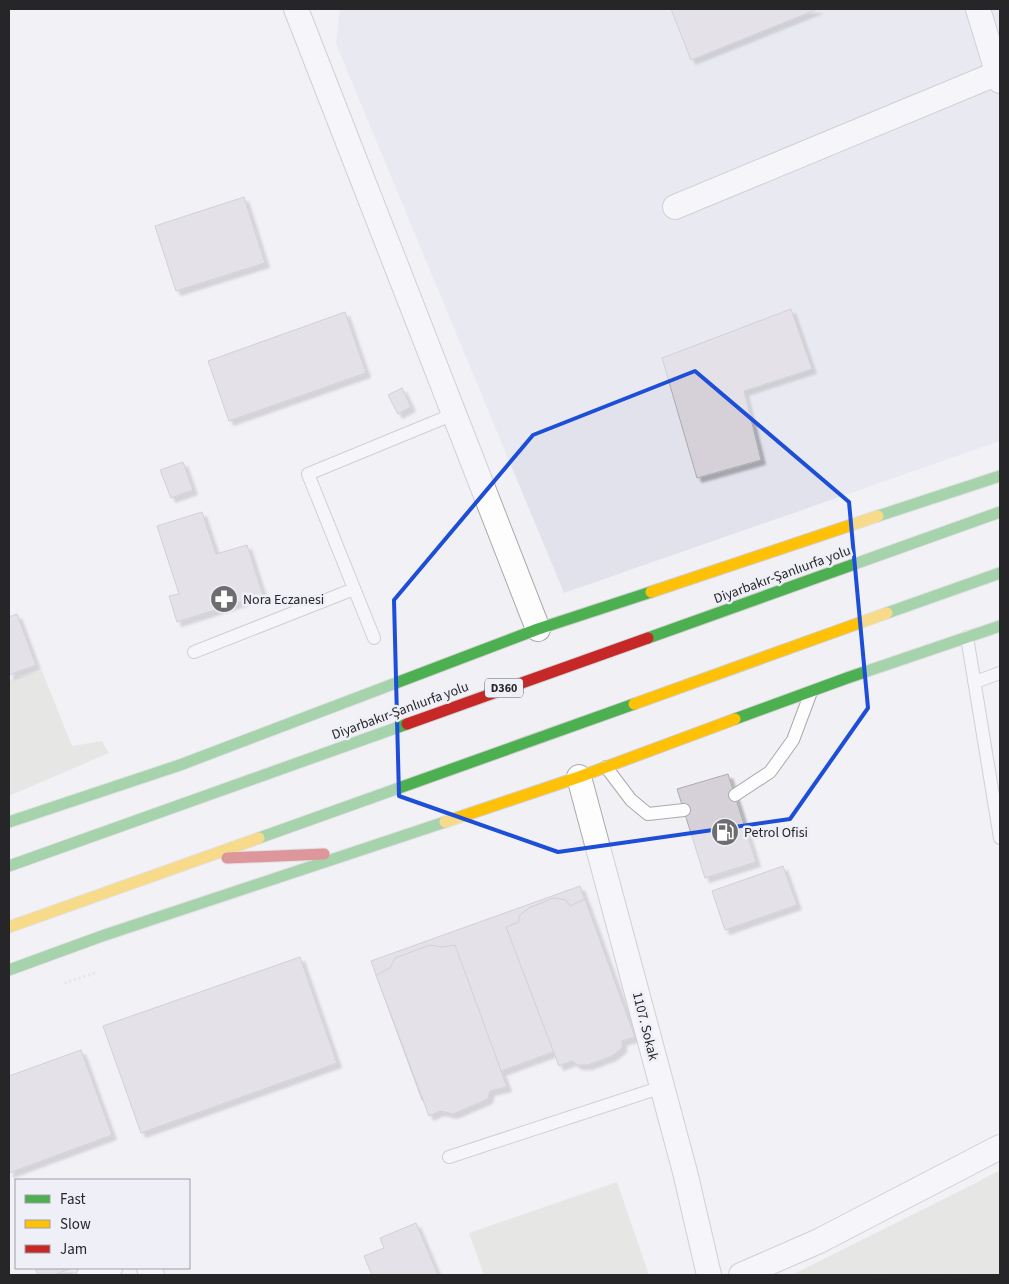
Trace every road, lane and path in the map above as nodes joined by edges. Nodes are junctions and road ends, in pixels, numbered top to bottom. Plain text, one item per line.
1 (296, 9) edge
2 (978, 9) edge
3 (999, 75) edge
4 (675, 207) dead end
5 (454, 414) junction
6 (1000, 476) edge
7 (1000, 512) edge
8 (1000, 573) edge
9 (354, 589) junction
10 (1000, 626) edge
11 (538, 629) junction
12 (967, 637) junction
13 (374, 638) dead end
14 (194, 652) dead end
15 (1000, 673) edge
16 (975, 682) junction
17 (812, 691) junction
18 (429, 715) junction
19 (352, 730) dead end
20 (247, 752) dead end
21 (180, 765) junction
22 (606, 767) junction
23 (579, 777) junction
24 (735, 795) dead end
25 (684, 810) dead end
26 (9, 822) edge
27 (1000, 838) edge
28 (356, 853) junction
29 (200, 858) junction
30 (9, 866) edge
31 (9, 927) edge
32 (9, 970) edge
33 (95, 973) dead end
34 (64, 983) dead end
35 (662, 1087) junction
36 (1000, 1147) edge
37 (449, 1157) dead end
38 (1000, 1212) edge
39 (870, 1245) dead end
40 (1000, 1254) edge
41 (905, 1260) junction
42 (107, 1269) edge
43 (89, 1275) edge
44 (709, 1275) edge
45 (741, 1275) edge
46 (874, 1275) edge
47 (942, 1275) edge
48 (958, 1275) edge

1 - 5 street
2 - 3 street
3 - 4 street
5 - 9 lane
5 - 11 street
6 - 11 highway
7 - 18 highway, Diyarbakır-Şanlıurfa yolu / D360
8 - 29 highway
9 - 13 lane
9 - 14 lane
10 - 12 highway
11 - 21 highway
12 - 16 lane
12 - 17 highway
15 - 16 lane
16 - 27 lane
17 - 22 highway
17 - 24 lane
18 - 19 highway
18 - 30 highway, Diyarbakır-Şanlıurfa yolu / D360
20 - 21 highway
21 - 26 highway
22 - 23 highway
22 - 25 lane
23 - 28 highway
23 - 35 street, 1107. Sokak
28 - 29 highway
28 - 32 highway
29 - 31 highway
33 - 34 path
35 - 37 lane
35 - 44 street, 1107. Sokak
36 - 45 street
38 - 41 path
39 - 41 path
40 - 48 path
41 - 46 path
41 - 47 path
42 - 43 street

